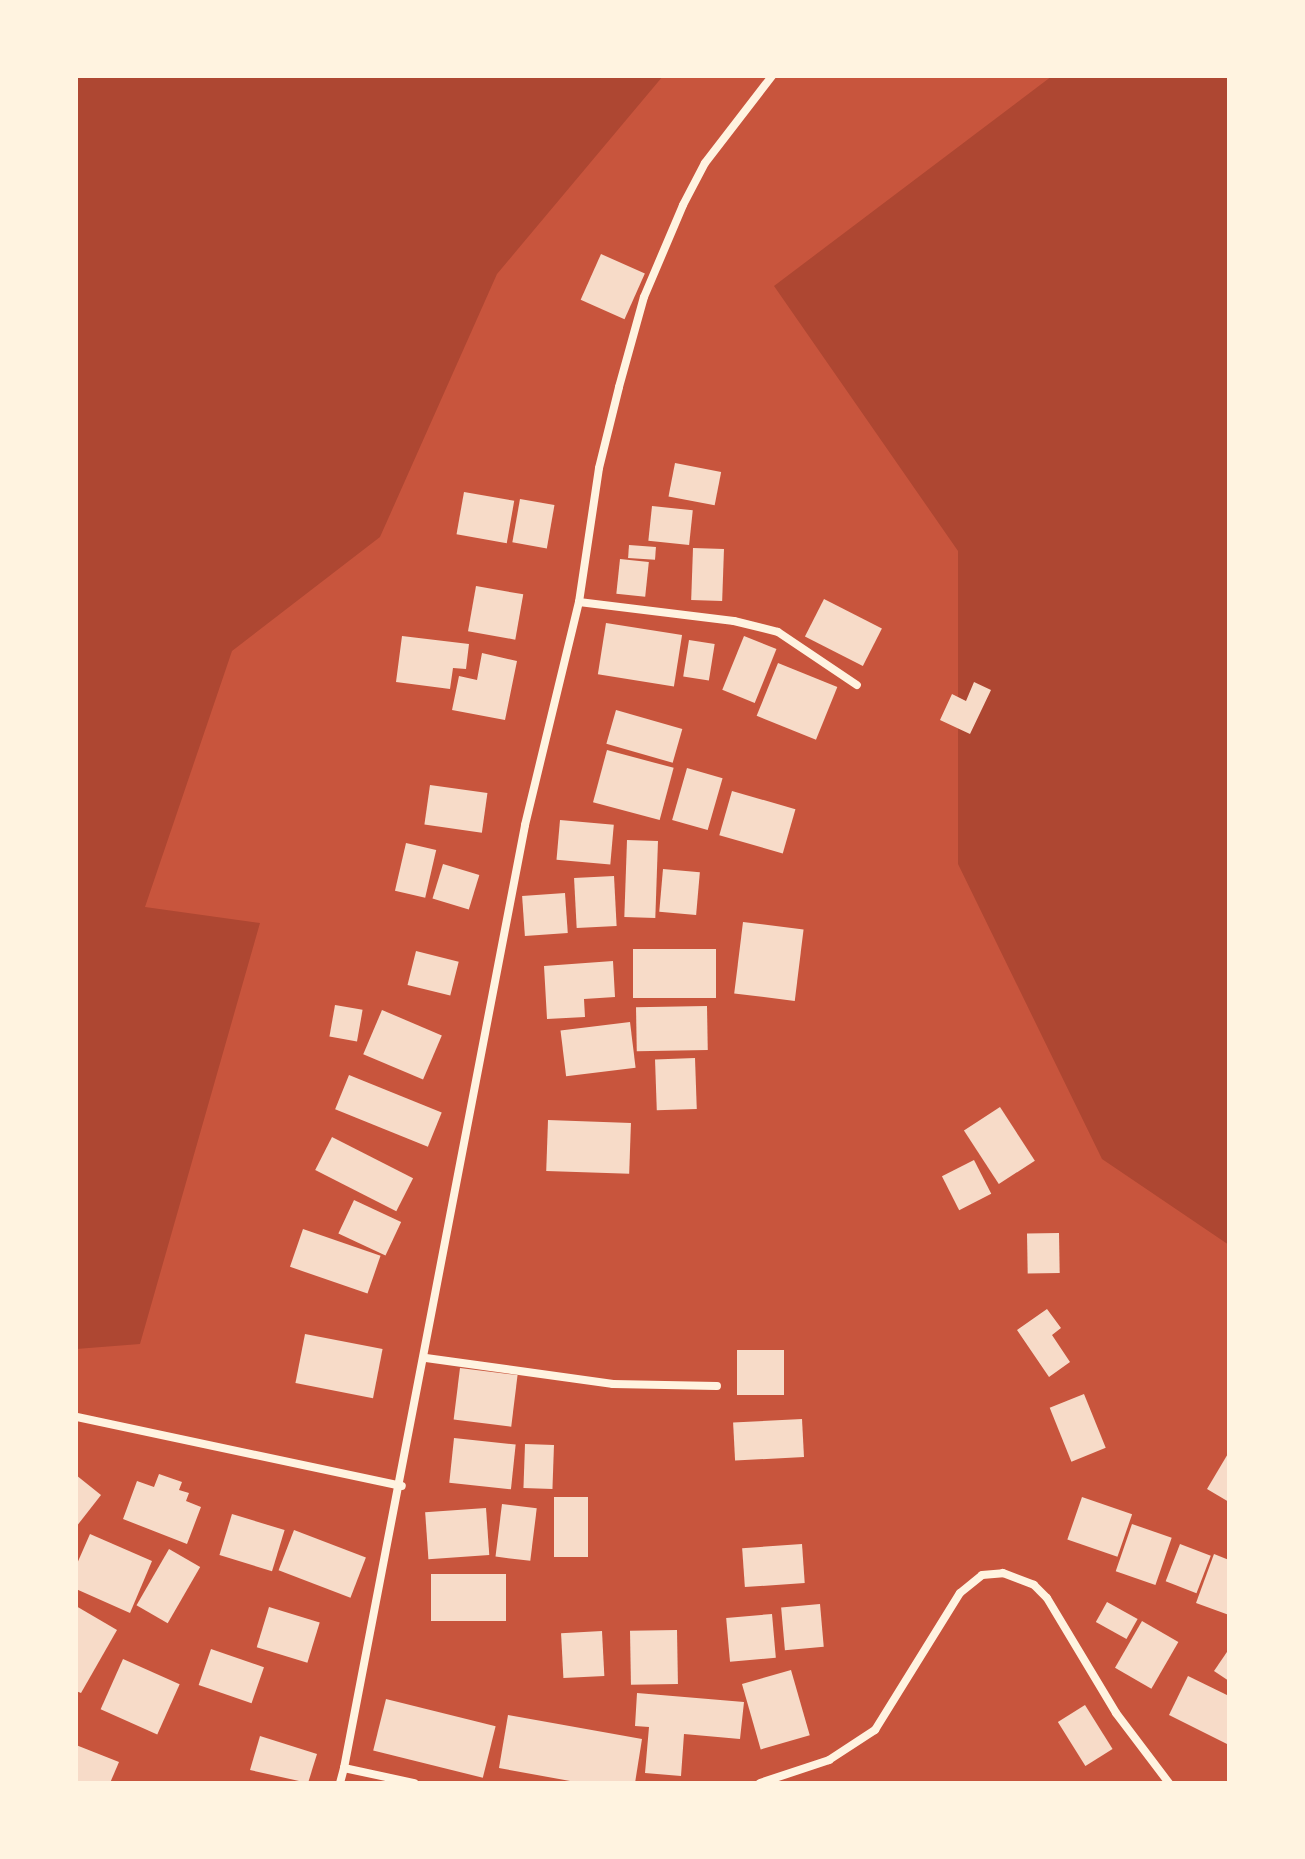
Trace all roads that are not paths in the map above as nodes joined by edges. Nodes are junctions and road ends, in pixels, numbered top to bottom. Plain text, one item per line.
1 (772, 76) edge
2 (579, 602) junction
3 (857, 685) dead end
4 (426, 1358) junction
5 (717, 1386) dead end
6 (77, 1417) edge
7 (402, 1486) junction
8 (344, 1768) junction
9 (340, 1783) edge
10 (414, 1783) edge
11 (760, 1783) edge
12 (1169, 1783) edge

1 - 2 street
2 - 3 street
2 - 4 street
4 - 5 street
4 - 7 street
6 - 7 street
7 - 8 street
8 - 9 street
8 - 10 street
11 - 12 street

